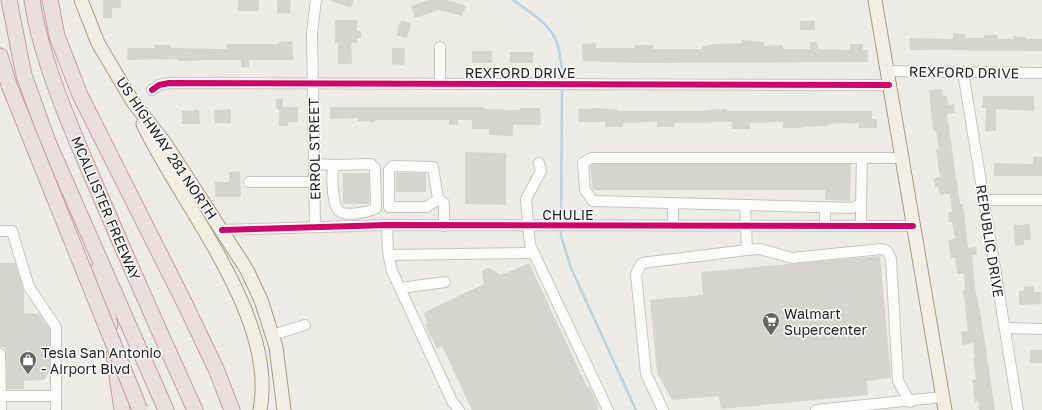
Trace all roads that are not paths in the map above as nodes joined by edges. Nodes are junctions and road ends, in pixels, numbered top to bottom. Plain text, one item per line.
1 (9, 0) edge
2 (32, 0) edge
3 (50, 0) edge
4 (81, 0) edge
5 (316, 0) edge
6 (875, 0) edge
7 (440, 48) dead end
8 (0, 56) edge
9 (887, 71) junction
10 (963, 72) junction
11 (1042, 73) edge
12 (314, 84) junction
13 (440, 84) junction
14 (889, 86) junction
15 (152, 90) dead end
16 (133, 102) junction
17 (862, 158) junction
18 (902, 158) junction
19 (539, 163) dead end
20 (314, 164) junction
21 (334, 165) junction
22 (249, 182) dead end
23 (314, 182) junction
24 (438, 199) junction
25 (984, 200) junction
26 (1042, 200) edge
27 (673, 203) junction
28 (861, 204) junction
29 (745, 205) junction
30 (825, 207) junction
31 (359, 213) junction
32 (387, 225) junction
33 (315, 226) junction
34 (359, 226) junction
35 (444, 226) junction
36 (528, 226) junction
37 (673, 226) junction
38 (825, 226) junction
39 (861, 226) junction
40 (913, 226) junction
41 (86, 227) junction
42 (746, 227) junction
43 (222, 230) junction
44 (0, 231) edge
45 (747, 250) junction
46 (534, 253) junction
47 (389, 255) junction
48 (445, 282) dead end
49 (400, 288) junction
50 (304, 325) dead end
51 (1005, 328) junction
52 (1042, 329) edge
53 (272, 335) junction
54 (0, 354) edge
55 (1, 396) edge
56 (56, 396) junction
57 (910, 402) junction
58 (944, 404) edge
59 (1, 410) edge
60 (56, 410) edge
61 (122, 410) edge
62 (140, 410) edge
63 (166, 410) edge
64 (195, 410) edge
65 (232, 410) edge
66 (260, 410) edge
67 (284, 410) edge
68 (459, 410) edge
69 (608, 410) edge
70 (663, 410) edge
71 (816, 410) edge
72 (1018, 410) edge

1 - 41 highway, MCALLISTER FREEWAY
2 - 64 highway, MCALLISTER FREEWAY
3 - 65 highway
4 - 16 main road, US HIGHWAY 281 NORTH
5 - 12 street, ERROL STREET
6 - 9 main road
7 - 13 street
8 - 62 highway, bridge
9 - 10 street, REXFORD DRIVE
9 - 14 main road
10 - 11 street, REXFORD DRIVE
10 - 25 street, REPUBLIC DRIVE
12 - 13 street, REXFORD DRIVE
12 - 15 street, REXFORD DRIVE
12 - 20 street, ERROL STREET
13 - 14 street, REXFORD DRIVE
14 - 18 main road
16 - 43 main road, US HIGHWAY 281 NORTH
16 - 66 main road
17 - 18 street
17 - 27 street
17 - 28 street
18 - 40 main road
19 - 36 street
20 - 21 street
20 - 23 street, ERROL STREET
21 - 31 street
21 - 31 street
22 - 23 street
23 - 33 street, ERROL STREET
24 - 24 street
24 - 35 street
25 - 26 street
25 - 51 street, REPUBLIC DRIVE
27 - 29 street
27 - 37 street
28 - 30 street
28 - 39 street
29 - 30 street
29 - 42 street
30 - 38 street
31 - 34 street
32 - 34 street, CHULIE
32 - 35 street, CHULIE
32 - 47 street
33 - 34 street, CHULIE
33 - 43 street, CHULIE
35 - 36 street, CHULIE
36 - 37 street, CHULIE
36 - 46 street
37 - 42 street, CHULIE
38 - 39 street, CHULIE
38 - 42 street, CHULIE
39 - 40 street, CHULIE
40 - 58 main road
41 - 61 highway
41 - 63 highway, MCALLISTER FREEWAY
42 - 45 street
43 - 53 main road, US HIGHWAY 281 NORTH
44 - 56 street
45 - 57 street
45 - 70 street
46 - 47 street
46 - 69 street
47 - 49 street
48 - 49 street
49 - 68 street
50 - 53 street
51 - 52 street
51 - 72 street, REPUBLIC DRIVE
53 - 67 main road, US HIGHWAY 281 NORTH
54 - 55 street
55 - 56 street
55 - 59 street
56 - 60 street
57 - 58 street
57 - 71 street

